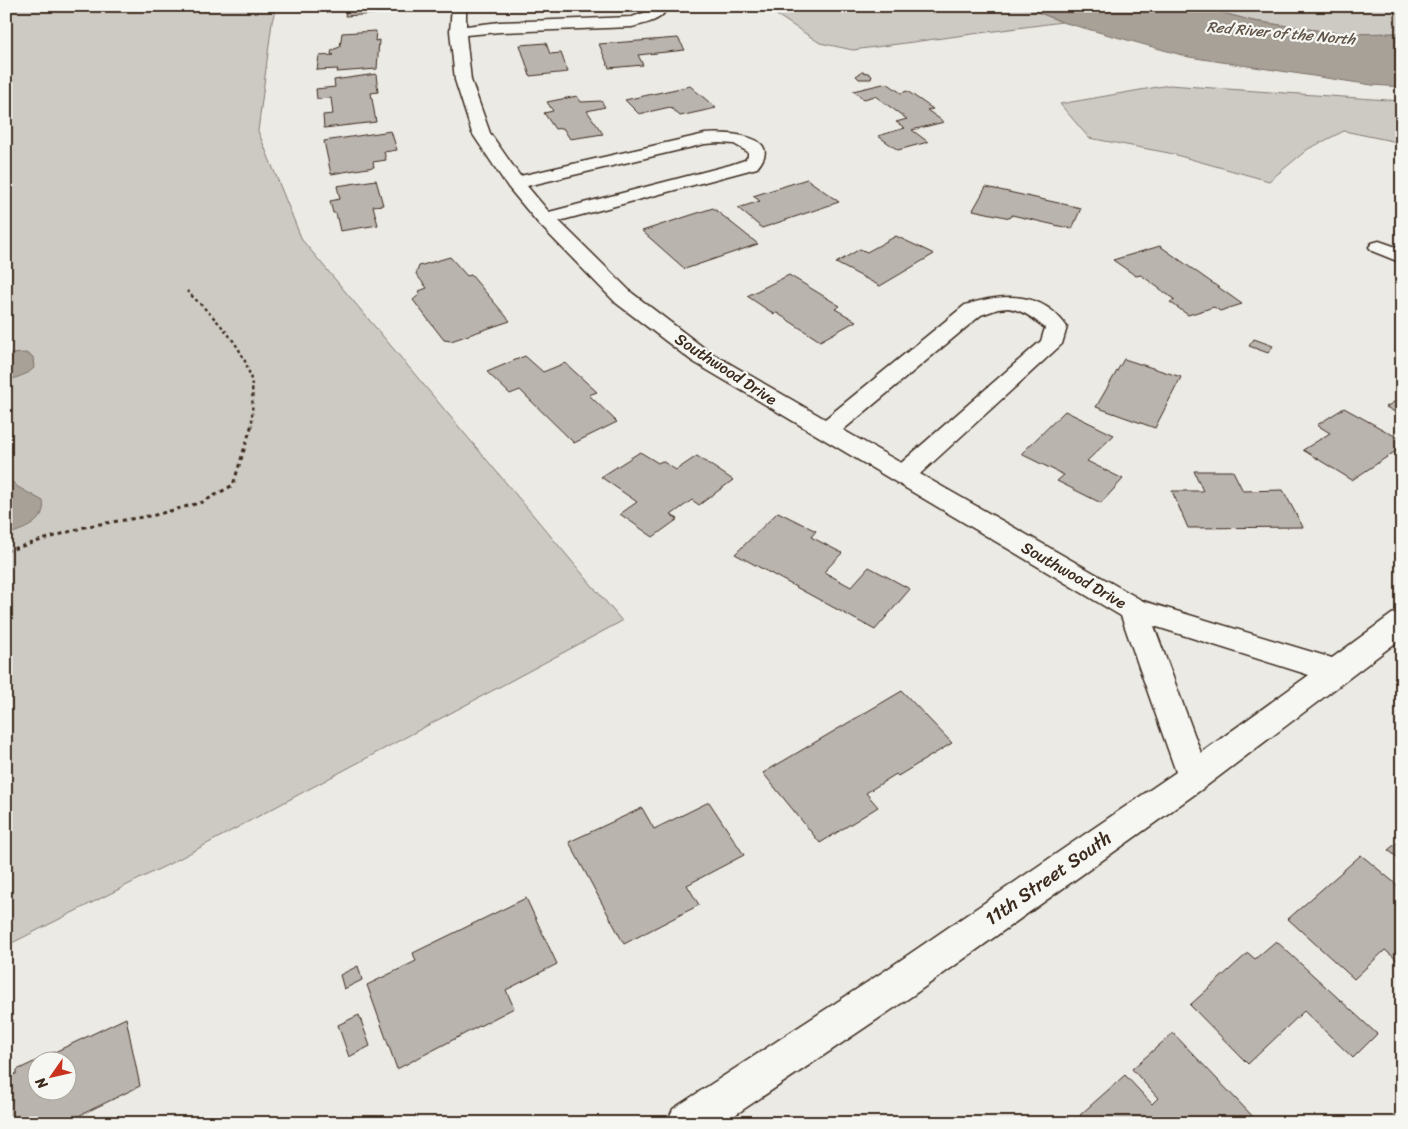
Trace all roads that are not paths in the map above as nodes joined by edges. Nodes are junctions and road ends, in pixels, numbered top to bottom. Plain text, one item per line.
1 (459, 6) edge
2 (654, 6) edge
3 (458, 31) junction
4 (515, 183) junction
5 (545, 219) junction
6 (1379, 246) dead end
7 (1402, 257) edge
8 (826, 431) junction
9 (904, 475) junction
10 (1133, 609) junction
11 (1402, 622) edge
12 (1335, 672) junction
13 (1194, 777) junction
14 (687, 1123) edge

1 - 3 street, Southwood Drive
2 - 3 street
3 - 4 street, Southwood Drive
4 - 5 street, Southwood Drive
4 - 5 street
5 - 8 street, Southwood Drive
6 - 7 street
8 - 9 street, Southwood Drive
8 - 9 street
9 - 10 street, Southwood Drive
10 - 12 street, Southwood Drive
10 - 13 street, Southwood Drive
11 - 12 street, 11th Street South
12 - 13 street, 11th Street South
13 - 14 street, 11th Street South

